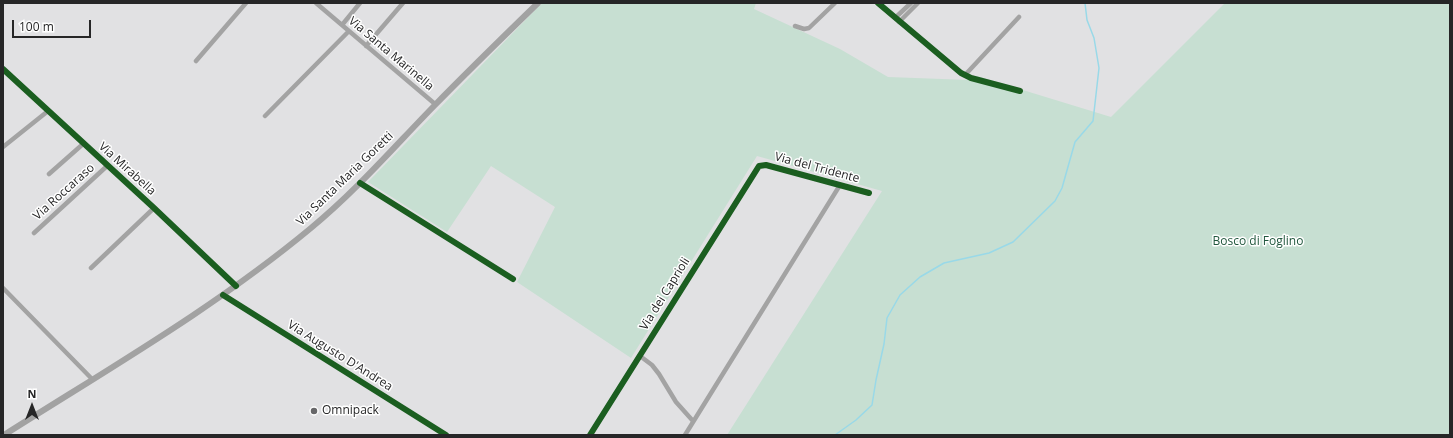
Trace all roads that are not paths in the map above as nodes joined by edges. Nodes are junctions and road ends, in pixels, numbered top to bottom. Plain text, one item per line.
1 (246, 3) edge
2 (316, 3) edge
3 (360, 3) edge
4 (403, 3) edge
5 (538, 3) edge
6 (835, 3) edge
7 (878, 3) edge
8 (911, 3) edge
9 (918, 3) edge
10 (1019, 17) dead end
11 (897, 20) junction
12 (342, 25) junction
13 (795, 26) dead end
14 (349, 31) junction
15 (366, 46) junction
16 (196, 61) dead end
17 (3, 69) edge
18 (965, 75) junction
19 (1020, 91) dead end
20 (435, 104) junction
21 (48, 111) junction
22 (265, 116) dead end
23 (83, 144) junction
24 (3, 148) edge
25 (107, 166) junction
26 (760, 166) joint
27 (49, 174) dead end
28 (360, 183) junction
29 (840, 185) junction
30 (869, 193) dead end
31 (154, 208) junction
32 (34, 232) dead end
33 (92, 268) dead end
34 (513, 278) dead end
35 (236, 286) junction
36 (3, 288) edge
37 (223, 295) junction
38 (640, 356) junction
39 (92, 379) junction
40 (693, 421) junction
41 (4, 435) edge
42 (446, 435) edge
43 (590, 435) edge
44 (685, 435) edge

1 - 16 street
2 - 12 street, Via Santa Marinella
3 - 12 street
4 - 15 street
5 - 20 main road, Via Santa Maria Goretti
6 - 13 street
7 - 11 street
8 - 11 street
9 - 11 street
10 - 18 street
11 - 18 street
12 - 14 street, Via Santa Marinella
14 - 15 street, Via Santa Marinella
14 - 22 street
15 - 20 street, Via Santa Marinella
17 - 21 street, Via Mirabella
18 - 19 street
20 - 28 main road, Via Santa Maria Goretti
21 - 23 street, Via Mirabella
21 - 24 street
23 - 25 street, Via Mirabella
23 - 27 street
25 - 31 street, Via Mirabella
25 - 32 street, Via Roccaraso
26 - 29 street, Via del Tridente
26 - 38 street, Via dei Caprioli
28 - 34 street
28 - 35 main road, Via Santa Maria Goretti
29 - 30 street, Via del Tridente
29 - 40 street, Via del Tridente
31 - 33 street
31 - 35 street, Via Mirabella
35 - 37 main road, Via Santa Maria Goretti
36 - 39 street
37 - 39 main road, Via Santa Maria Goretti
37 - 42 street, Via Augusto D'Andrea
38 - 40 street
38 - 43 street, Via dei Caprioli
39 - 41 main road, Via Santa Maria Goretti
40 - 44 street, Via del Tridente

